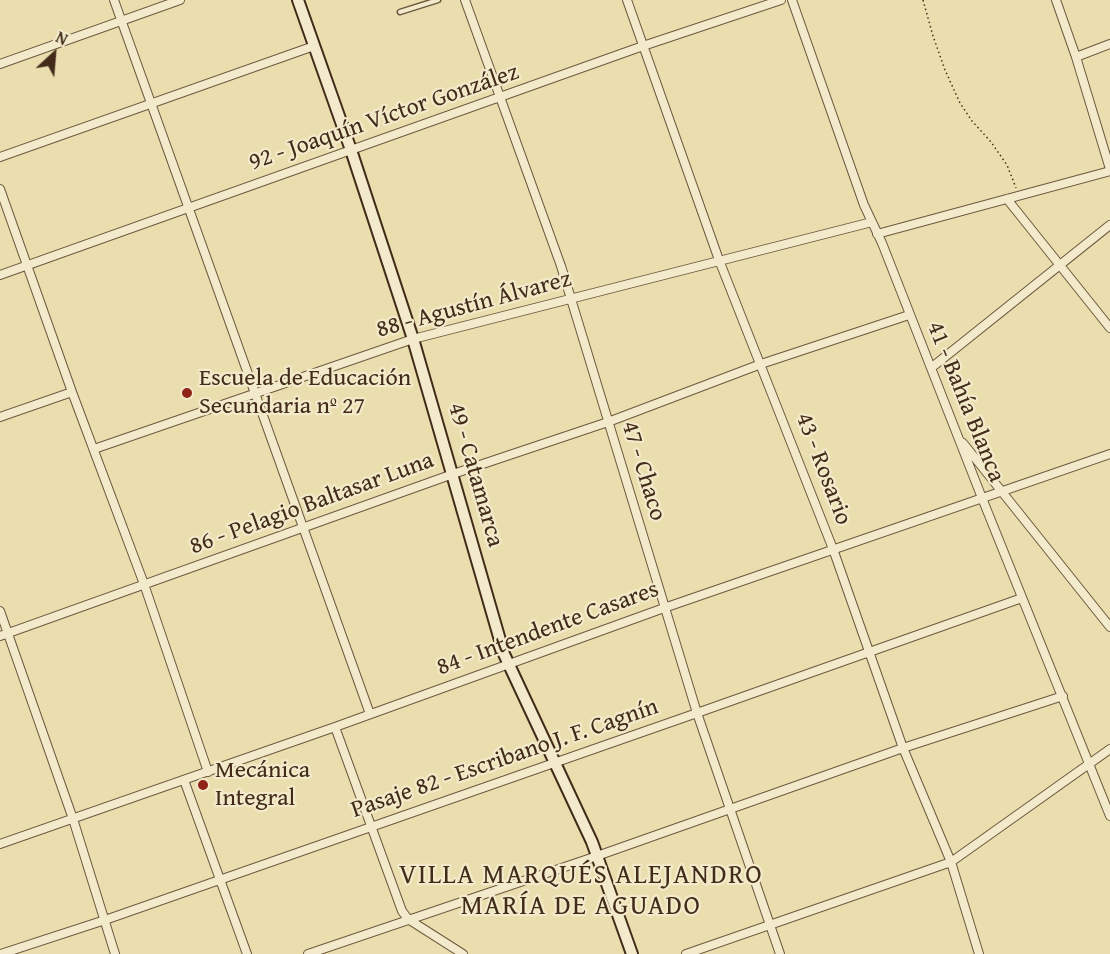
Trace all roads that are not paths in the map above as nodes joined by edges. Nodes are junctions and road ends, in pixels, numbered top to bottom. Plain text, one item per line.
1 (114, 0) edge
2 (180, 0) edge
3 (298, 0) edge
4 (438, 0) edge
5 (465, 0) edge
6 (627, 0) edge
7 (781, 0) edge
8 (792, 0) edge
9 (1056, 0) edge
10 (400, 12) dead end
11 (121, 20) junction
12 (1110, 44) edge
13 (314, 46) junction
14 (643, 46) junction
15 (1076, 57) junction
16 (0, 64) edge
17 (500, 98) junction
18 (152, 104) junction
19 (351, 150) junction
20 (0, 157) edge
21 (1110, 170) edge
22 (0, 189) edge
23 (1006, 199) junction
24 (188, 207) junction
25 (872, 222) junction
26 (1110, 225) edge
27 (878, 234) junction
28 (719, 260) junction
29 (27, 265) junction
30 (1060, 265) junction
31 (0, 275) edge
32 (571, 298) junction
33 (909, 315) junction
34 (1110, 328) edge
35 (413, 339) junction
36 (761, 364) junction
37 (931, 368) junction
38 (72, 392) junction
39 (255, 393) junction
40 (0, 417) edge
41 (608, 422) junction
42 (958, 435) junction
43 (94, 449) junction
44 (1110, 454) edge
45 (453, 474) junction
46 (1001, 491) junction
47 (982, 498) junction
48 (304, 528) junction
49 (833, 549) junction
50 (144, 584) junction
51 (1022, 598) junction
52 (664, 608) junction
53 (0, 611) edge
54 (1110, 627) edge
55 (4, 635) edge
56 (870, 652) junction
57 (508, 665) junction
58 (1063, 696) junction
59 (697, 713) junction
60 (370, 714) junction
61 (336, 727) junction
62 (903, 748) junction
63 (1110, 749) edge
64 (555, 762) junction
65 (1091, 765) junction
66 (208, 772) junction
67 (184, 780) junction
68 (730, 808) junction
69 (1110, 816) edge
70 (73, 819) junction
71 (371, 826) junction
72 (0, 844) edge
73 (597, 856) junction
74 (951, 862) junction
75 (220, 878) junction
76 (408, 919) junction
77 (105, 920) junction
78 (770, 925) junction
79 (1, 954) edge
80 (115, 954) edge
81 (247, 954) edge
82 (308, 954) edge
83 (463, 954) edge
84 (632, 954) edge
85 (686, 954) edge
86 (780, 954) edge
87 (979, 954) edge

1 - 11 street
2 - 11 street
3 - 13 street, 49 - Catamarca
4 - 10 lane
5 - 17 street, 47 - Chaco
6 - 14 street, 43 - Rosario
7 - 14 street, 92 - Joaquín Víctor González
8 - 25 street, 41 - Bahía Blanca
9 - 15 street
11 - 16 street
11 - 18 street
12 - 15 street
13 - 18 street
13 - 19 street, 49 - Catamarca
14 - 17 street, 92 - Joaquín Víctor González
14 - 28 street, 43 - Rosario
15 - 21 street
17 - 19 street, 92 - Joaquín Víctor González
17 - 32 street, 47 - Chaco
18 - 20 street
18 - 24 street
19 - 24 street, 92 - Joaquín Víctor González
19 - 35 street, 49 - Catamarca
21 - 23 street
22 - 29 street
23 - 27 street
23 - 30 street
24 - 29 street, 92 - Joaquín Víctor González
24 - 39 street
25 - 27 street, 41 - Bahía Blanca
25 - 28 street, 88 - Agustín Álvarez
26 - 30 street
27 - 33 street, 41 - Bahía Blanca
28 - 32 street, 88 - Agustín Álvarez
28 - 36 street, 43 - Rosario
29 - 31 street, 92 - Joaquín Víctor González
29 - 38 street
30 - 34 street
30 - 37 street
32 - 35 street, 88 - Agustín Álvarez
32 - 41 street, 47 - Chaco
33 - 36 street, 86 - Pelagio Baltasar Luna
33 - 37 street, 41 - Bahía Blanca
35 - 39 street, 88 - Agustín Álvarez
35 - 45 street, 49 - Catamarca
36 - 41 street, 86 - Pelagio Baltasar Luna
36 - 49 street, 43 - Rosario
37 - 42 street, 41 - Bahía Blanca
38 - 40 street
38 - 43 street
39 - 43 street, 88 - Agustín Álvarez
39 - 48 street
41 - 45 street, 86 - Pelagio Baltasar Luna
41 - 52 street, 47 - Chaco
42 - 46 street
42 - 47 street, 41 - Bahía Blanca
43 - 50 street
44 - 46 street, 84 - Intendente Casares
45 - 48 street, 86 - Pelagio Baltasar Luna
45 - 57 street, 49 - Catamarca
46 - 47 street, 84 - Intendente Casares
46 - 54 street
47 - 49 street, 84 - Intendente Casares
47 - 51 street, 41 - Bahía Blanca
48 - 50 street, 86 - Pelagio Baltasar Luna
48 - 60 street
49 - 52 street, 84 - Intendente Casares
49 - 56 street, 43 - Rosario
50 - 55 street, 86 - Pelagio Baltasar Luna
50 - 66 street
51 - 56 street, Pasaje 82 - Escribano J. F. Cagnín
51 - 58 street, 41 - Bahía Blanca
52 - 57 street, 84 - Intendente Casares
52 - 59 street, 47 - Chaco
53 - 55 street
55 - 70 street
56 - 59 street, Pasaje 82 - Escribano J. F. Cagnín
56 - 62 street, 43 - Rosario
57 - 60 street, 84 - Intendente Casares
57 - 64 street, 49 - Catamarca
58 - 62 street
58 - 65 street, 41 - Bahía Blanca
59 - 64 street, Pasaje 82 - Escribano J. F. Cagnín
59 - 68 street, 47 - Chaco
60 - 61 street, 84 - Intendente Casares
61 - 66 street, 84 - Intendente Casares
61 - 71 street
62 - 68 street
62 - 74 street, 43 - Rosario
63 - 65 street
64 - 71 street, Pasaje 82 - Escribano J. F. Cagnín
64 - 73 street, 49 - Catamarca
65 - 69 street, 41 - Bahía Blanca
65 - 74 street
66 - 67 street, 84 - Intendente Casares
67 - 70 street, 84 - Intendente Casares
67 - 75 street
68 - 73 street
68 - 78 street, 47 - Chaco
70 - 72 street, 84 - Intendente Casares
70 - 77 street
71 - 75 street, Pasaje 82 - Escribano J. F. Cagnín
71 - 76 street
73 - 76 street
73 - 84 street, 49 - Catamarca
74 - 78 street
74 - 87 street, 43 - Rosario
75 - 77 street, Pasaje 82 - Escribano J. F. Cagnín
75 - 81 street
76 - 82 street
76 - 83 street
77 - 79 street, Pasaje 82 - Escribano J. F. Cagnín
77 - 80 street
78 - 85 street
78 - 86 street, 47 - Chaco

